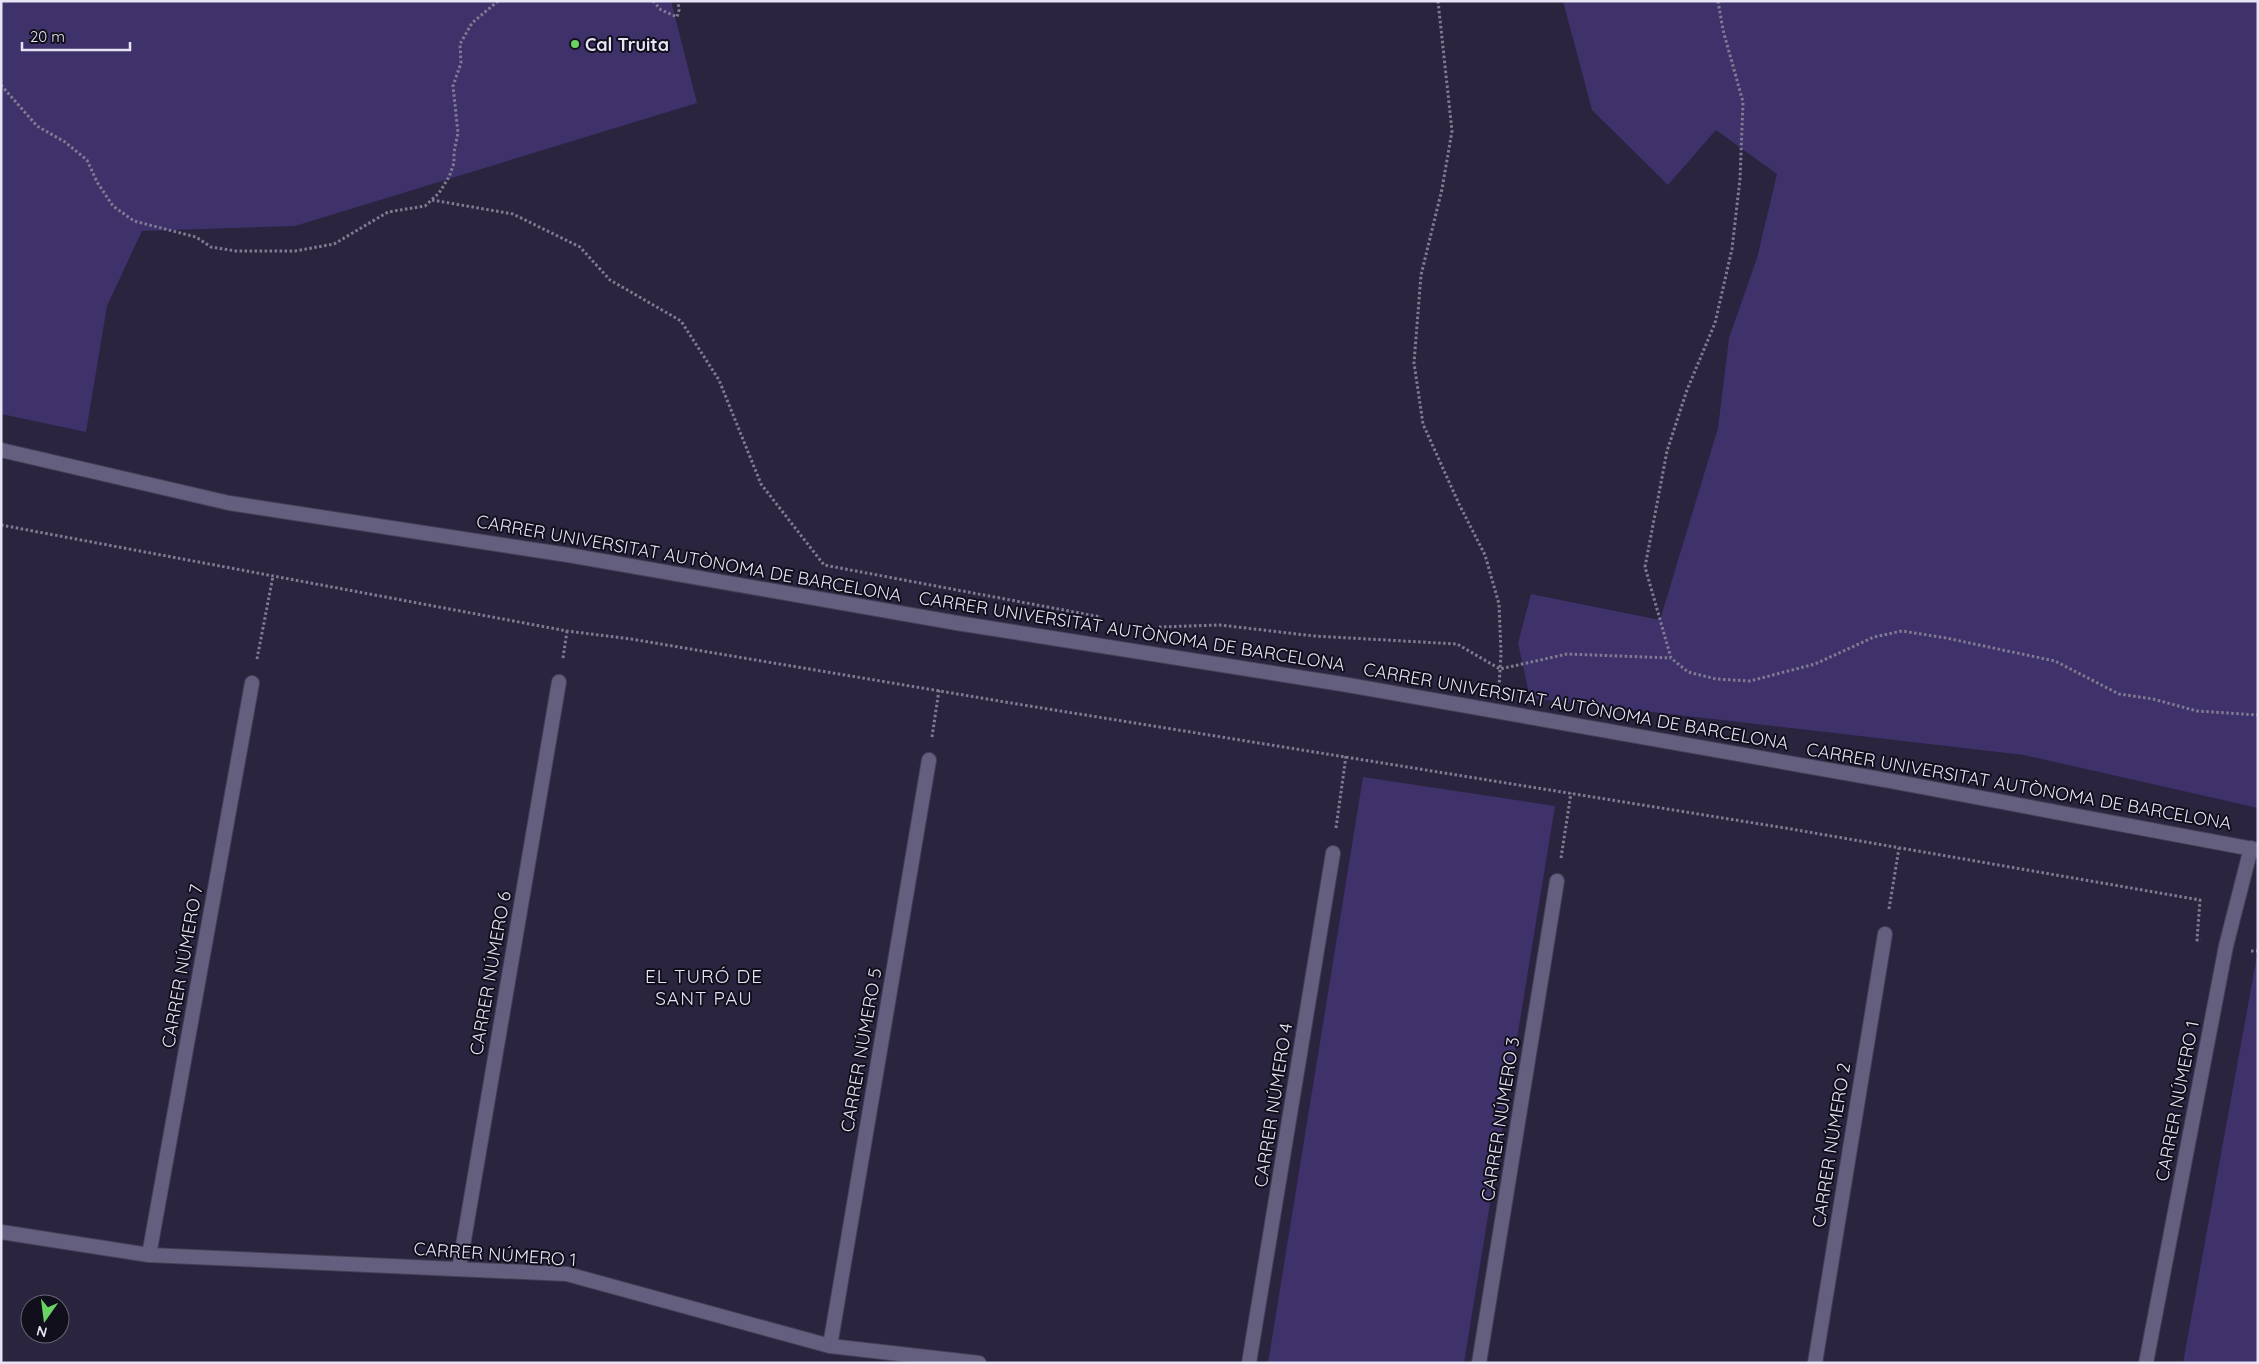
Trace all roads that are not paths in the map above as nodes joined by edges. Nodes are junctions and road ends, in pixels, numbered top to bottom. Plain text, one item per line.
1 (1, 450) edge
2 (559, 682) dead end
3 (252, 683) road end
4 (929, 760) road end
5 (2254, 849) edge
6 (1333, 853) road end
7 (1557, 881) road end
8 (1885, 934) road end
9 (1, 1232) edge
10 (150, 1255) junction
11 (459, 1270) junction
12 (830, 1346) junction
13 (979, 1363) edge
14 (1249, 1363) edge
15 (1479, 1363) edge
16 (1814, 1363) edge
17 (2146, 1363) edge

1 - 5 street, CARRER UNIVERSITAT AUTÒNOMA DE BARCELONA
2 - 11 street, CARRER NÚMERO 6
3 - 10 street, CARRER NÚMERO 7
4 - 12 street, CARRER NÚMERO 5
5 - 17 street, CARRER NÚMERO 1
6 - 14 street, CARRER NÚMERO 4
7 - 15 street, CARRER NÚMERO 3
8 - 16 street, CARRER NÚMERO 2
9 - 10 street, CARRER NÚMERO 1
10 - 11 street, CARRER NÚMERO 1
11 - 12 street, CARRER NÚMERO 1
12 - 13 street, CARRER NÚMERO 1

